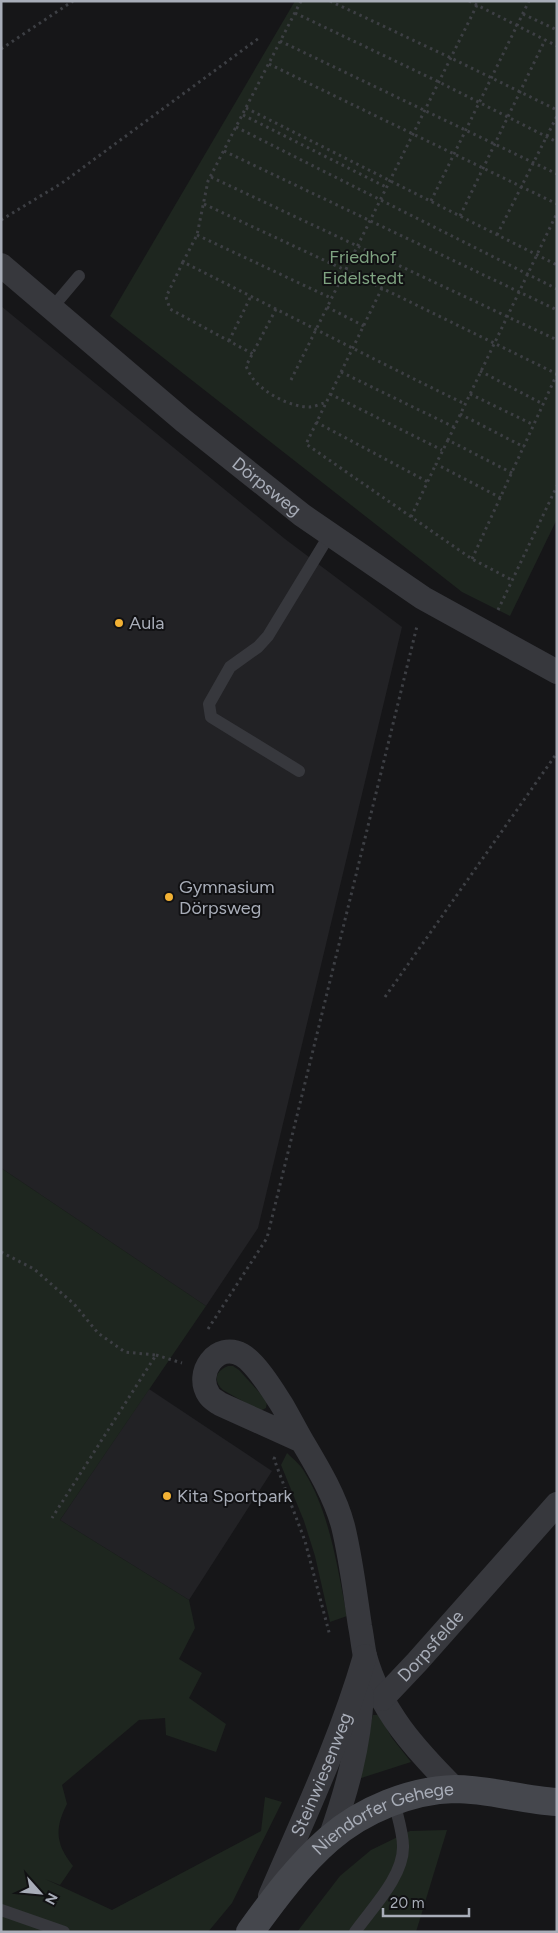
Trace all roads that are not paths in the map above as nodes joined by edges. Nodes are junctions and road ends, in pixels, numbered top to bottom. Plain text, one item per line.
1 (1, 265) edge
2 (78, 276) dead end
3 (52, 308) junction
4 (330, 534) junction
5 (557, 672) edge
6 (299, 771) dead end
7 (294, 1437) road end
8 (557, 1504) edge
9 (365, 1656) junction
10 (382, 1699) junction
11 (455, 1789) junction
12 (394, 1801) junction
13 (557, 1802) edge
14 (330, 1838) junction
15 (1, 1910) edge
16 (255, 1925) edge
17 (64, 1932) edge
18 (355, 1932) edge

1 - 3 street, Dörpsweg
2 - 3 lane
3 - 4 street, Dörpsweg
4 - 5 street, Dörpsweg
4 - 6 lane
7 - 9 street, Steinwiesenweg
8 - 10 street, Dorpsfelde
9 - 10 street, Steinwiesenweg
9 - 14 street, Steinwiesenweg
9 - 16 street, Steinwiesenweg
10 - 11 street
11 - 12 street, Niendorfer Gehege
11 - 13 street, Niendorfer Gehege
12 - 14 street, Niendorfer Gehege
12 - 18 lane
14 - 16 street, Niendorfer Gehege
15 - 17 lane

